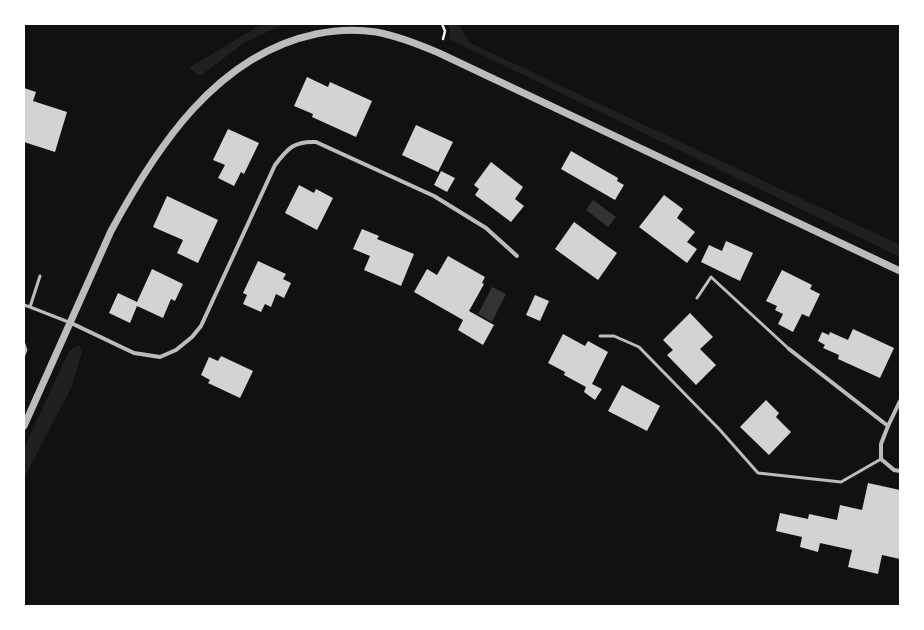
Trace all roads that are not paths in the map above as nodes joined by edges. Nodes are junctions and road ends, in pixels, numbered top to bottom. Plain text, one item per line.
1 (517, 256) dead end
2 (900, 271) edge
3 (40, 276) dead end
4 (697, 298) dead end
5 (24, 305) edge
6 (30, 307) junction
7 (71, 323) junction
8 (600, 336) dead end
9 (24, 344) edge
10 (789, 349) joint
11 (24, 355) edge
12 (900, 401) edge
13 (24, 425) edge
14 (888, 426) junction
15 (881, 459) junction
16 (900, 471) edge

1 - 7 street
2 - 7 street
3 - 6 lane
4 - 10 lane
5 - 6 lane
6 - 7 lane
7 - 13 street
8 - 15 lane
9 - 11 lane
10 - 14 street
12 - 14 street
14 - 15 street
15 - 16 street

